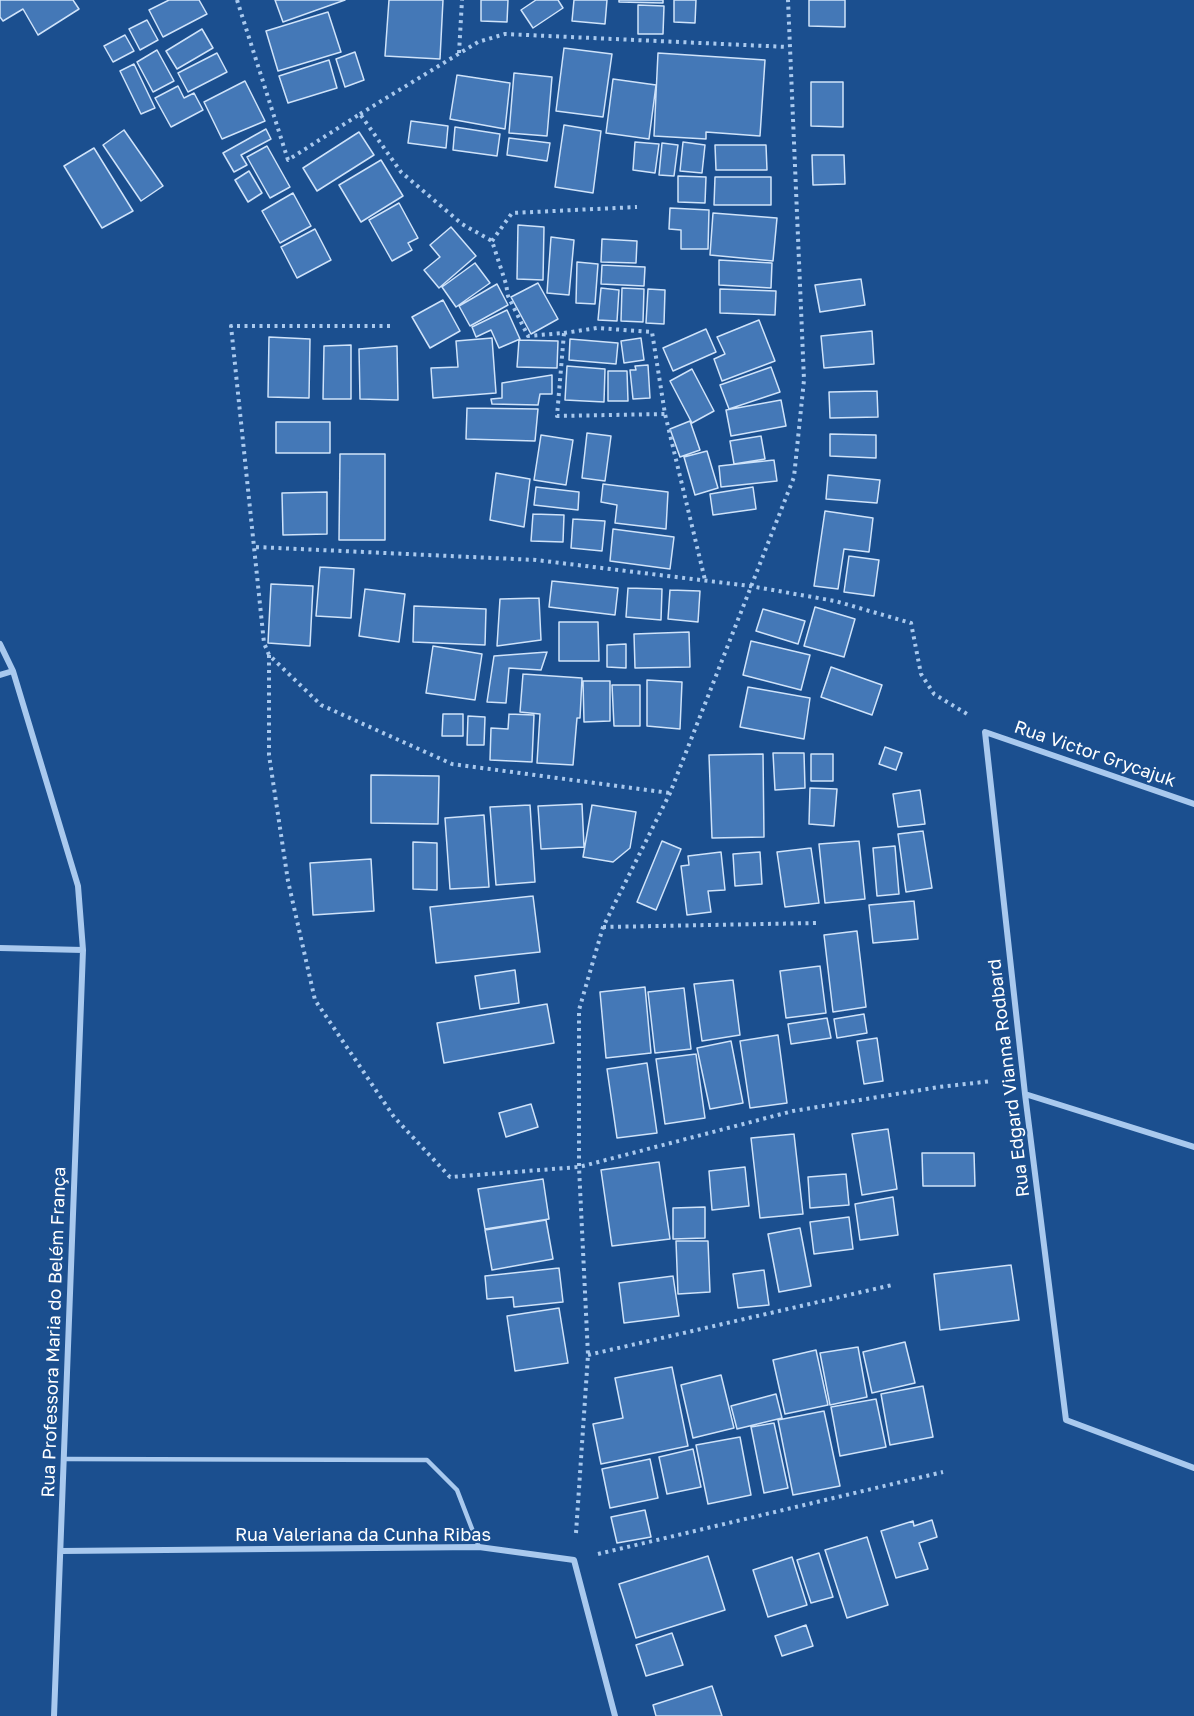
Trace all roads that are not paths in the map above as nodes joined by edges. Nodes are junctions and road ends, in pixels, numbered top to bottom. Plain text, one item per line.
1 (0, 644) edge
2 (13, 671) junction
3 (0, 675) edge
4 (985, 732) joint
5 (1194, 804) edge
6 (0, 948) edge
7 (83, 950) junction
8 (1024, 1094) junction
9 (1194, 1147) edge
10 (65, 1459) junction
11 (1194, 1468) edge
12 (479, 1547) junction
13 (61, 1551) junction
14 (54, 1716) edge
15 (615, 1716) edge

1 - 2 street, Rua Professora Maria do Belém França
2 - 3 street
2 - 7 street, Rua Professora Maria do Belém França
4 - 5 street, Rua Victor Grycajuk
4 - 8 street, Rua Edgard Vianna Rodbard
6 - 7 street
7 - 10 street, Rua Professora Maria do Belém França
8 - 9 street
8 - 11 street, Rua Edgard Vianna Rodbard
10 - 12 lane
10 - 13 street, Rua Professora Maria do Belém França
12 - 13 street, Rua Valeriana da Cunha Ribas
12 - 15 street, Rua Valeriana da Cunha Ribas
13 - 14 street, Rua Professora Maria do Belém França

